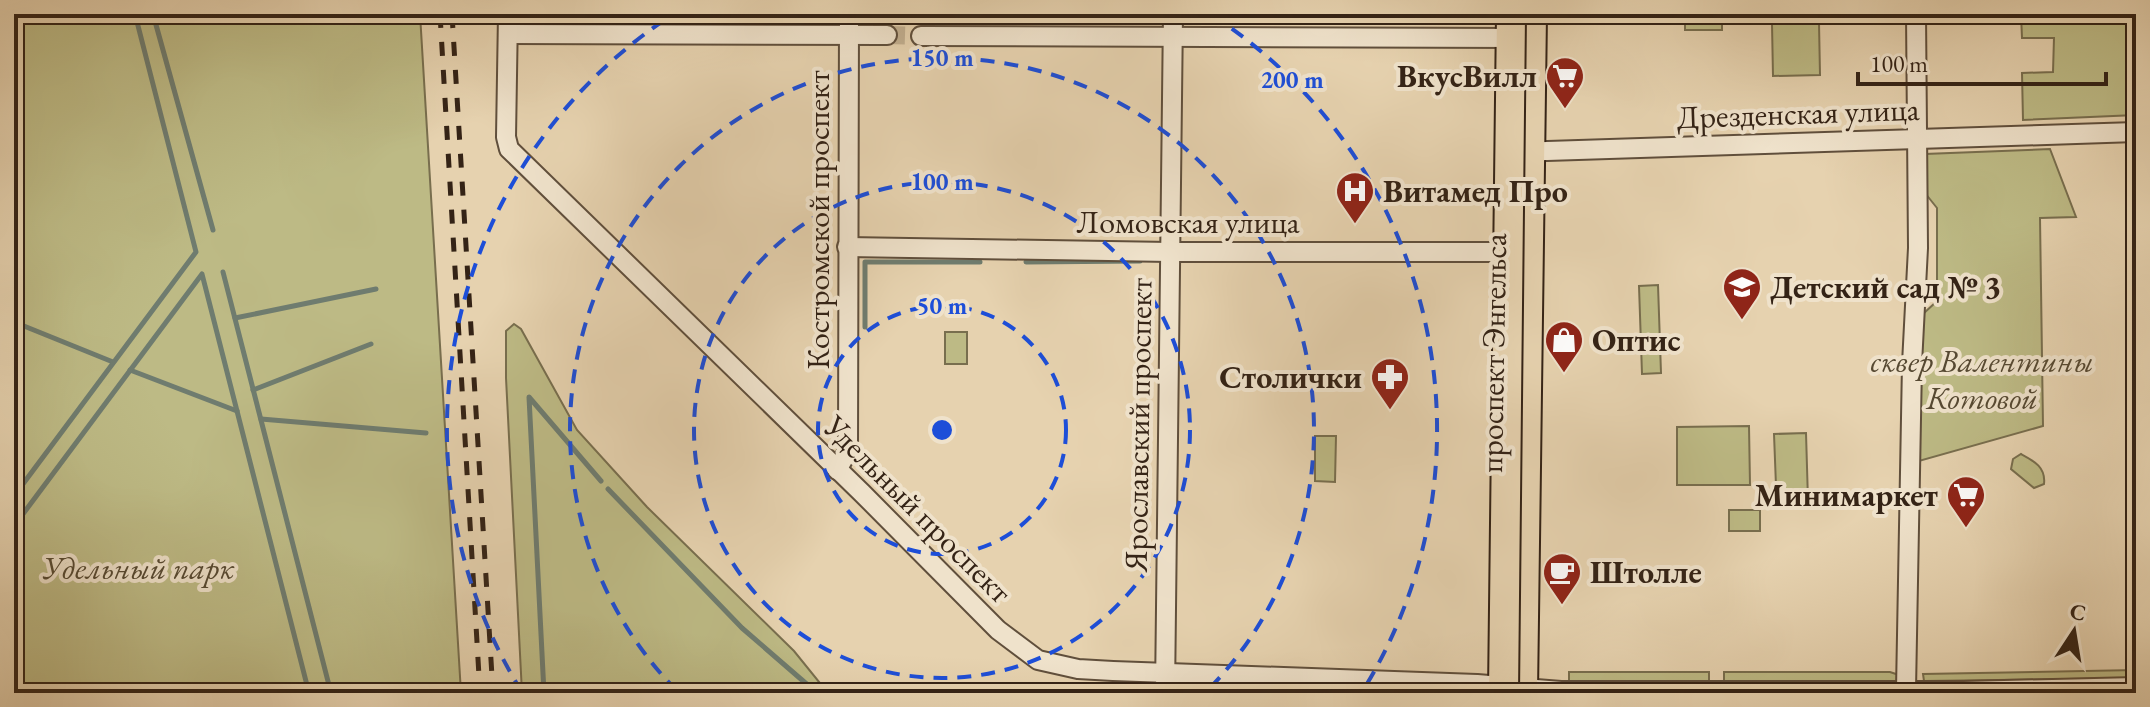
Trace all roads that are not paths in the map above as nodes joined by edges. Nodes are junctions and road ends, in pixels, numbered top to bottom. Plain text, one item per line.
1 (508, 14) edge
2 (849, 14) edge
3 (1173, 14) edge
4 (1916, 14) edge
5 (1521, 26) edge
6 (508, 34) junction
7 (848, 35) junction
8 (887, 35) tunnel mouth
9 (921, 36) tunnel mouth
10 (1173, 37) junction
11 (2136, 132) edge
12 (1916, 139) junction
13 (1520, 152) junction
14 (847, 247) junction
15 (1170, 252) junction
16 (1518, 252) junction
17 (837, 470) junction
18 (1166, 673) junction
19 (2136, 687) edge
20 (1513, 690) edge
21 (1906, 690) junction
22 (1165, 693) edge

1 - 6 street, Удельный проспект
2 - 7 street, Костромской проспект
3 - 10 street, Ярославский проспект
4 - 12 street
5 - 10 street
5 - 13 main road, проспект Энгельса
6 - 7 street
6 - 17 street, Удельный проспект
7 - 8 street
7 - 14 street, Костромской проспект
9 - 10 street
10 - 15 street, Ярославский проспект
11 - 12 street, Дрезденская улица
12 - 13 street, Дрезденская улица
12 - 21 street
13 - 16 main road, проспект Энгельса
14 - 15 street, Ломовская улица
14 - 17 street, Костромской проспект
15 - 16 street, Ломовская улица
15 - 18 street, Ярославский проспект
16 - 20 main road, проспект Энгельса
17 - 18 street, Удельный проспект
18 - 20 street, Удельный проспект
18 - 22 street, Ярославский проспект
19 - 21 street, Удельный проспект
20 - 21 street, Удельный проспект

